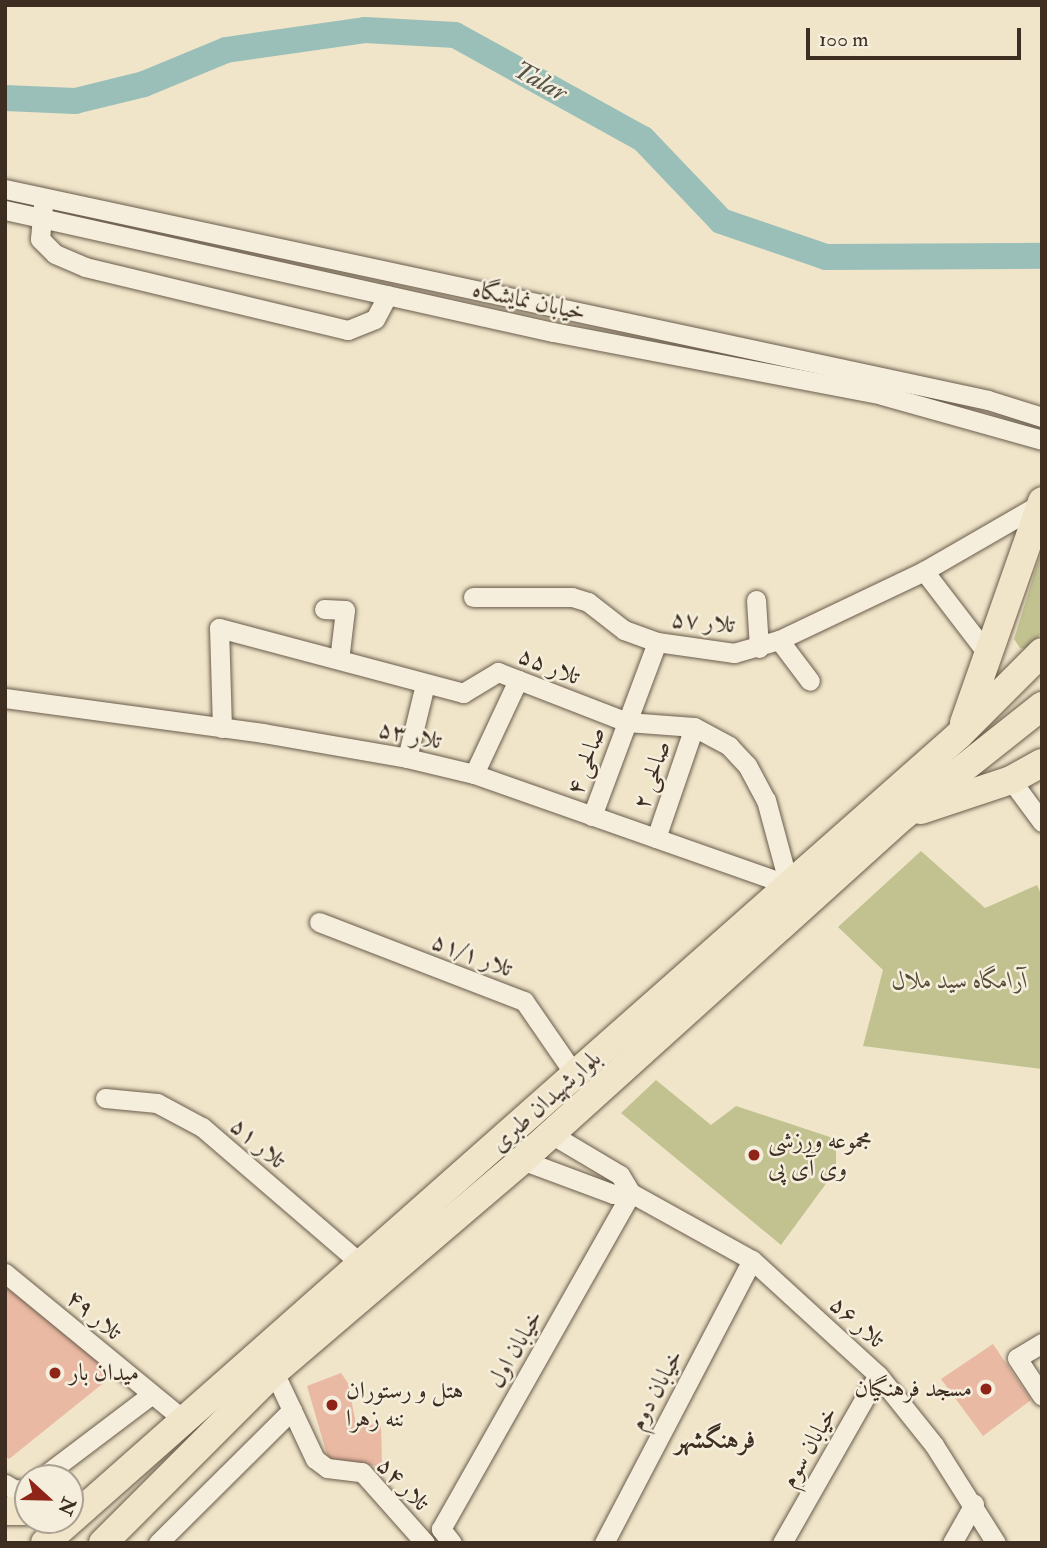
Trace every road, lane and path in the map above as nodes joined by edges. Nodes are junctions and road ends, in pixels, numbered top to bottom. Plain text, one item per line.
1 (5, 189) edge
2 (45, 197) junction
3 (5, 210) edge
4 (40, 218) junction
5 (388, 295) junction
6 (1042, 417) edge
7 (1042, 440) edge
8 (1041, 502) edge
9 (924, 571) junction
10 (472, 597) dead end
11 (756, 600) dead end
12 (324, 609) dead end
13 (779, 640) junction
14 (657, 642) junction
15 (759, 648) junction
16 (1042, 652) edge
17 (990, 657) junction
18 (339, 660) junction
19 (518, 680) junction
20 (810, 681) dead end
21 (425, 684) junction
22 (5, 698) edge
23 (1042, 706) edge
24 (627, 723) junction
25 (222, 727) junction
26 (694, 727) junction
27 (959, 735) junction
28 (407, 758) junction
29 (1042, 762) edge
30 (474, 774) junction
31 (1011, 780) junction
32 (592, 816) junction
33 (902, 817) junction
34 (1042, 821) edge
35 (656, 838) junction
36 (789, 885) junction
37 (319, 922) dead end
38 (575, 1075) junction
39 (105, 1098) dead end
40 (551, 1134) junction
41 (522, 1160) junction
42 (631, 1194) junction
43 (752, 1260) junction
44 (361, 1264) junction
45 (5, 1273) edge
46 (1042, 1343) edge
47 (274, 1373) junction
48 (878, 1375) junction
49 (152, 1394) junction
50 (1042, 1396) edge
51 (292, 1410) junction
52 (184, 1420) junction
53 (145, 1455) junction
54 (60, 1464) edge
55 (84, 1490) edge
56 (974, 1504) junction
57 (121, 1532) edge
58 (447, 1536) edge
59 (45, 1543) edge
60 (103, 1543) edge
61 (158, 1543) edge
62 (425, 1543) edge
63 (604, 1543) edge
64 (782, 1543) edge
65 (952, 1543) edge
66 (996, 1543) edge

1 - 2 street, خیابان نمایشگاه
2 - 4 street
2 - 6 street, خیابان نمایشگاه
3 - 4 street, خیابان نمایشگاه
4 - 5 street, خیابان نمایشگاه
4 - 5 street
5 - 7 street, خیابان نمایشگاه
8 - 9 street, تلار ۵۷
8 - 17 highway
9 - 13 street, تلار ۵۷
9 - 17 street
10 - 14 street, تلار ۵۷
11 - 15 street
12 - 18 street
13 - 15 street, تلار ۵۷
13 - 20 street
14 - 15 street, تلار ۵۷
14 - 24 street, صالحی ۴
16 - 27 highway, بلوارشهیدان طبری
17 - 27 highway
18 - 21 street, تلار ۵۵
18 - 25 street, تلار ۵۵
19 - 21 street, تلار ۵۵
19 - 24 street, تلار ۵۵
19 - 30 street
21 - 28 street
22 - 25 street, تلار ۵۳
23 - 33 highway, بلوارشهیدان طبری
24 - 26 street, تلار ۵۵
24 - 32 street, صالحی ۴
25 - 28 street, تلار ۵۳
26 - 35 street, صالحی ۲
26 - 36 street, تلار ۵۵
27 - 36 highway, بلوارشهیدان طبری
28 - 30 street, تلار ۵۳
29 - 31 highway
30 - 32 street, تلار ۵۳
31 - 33 highway
31 - 34 street
32 - 35 street, تلار ۵۳
33 - 40 highway, بلوارشهیدان طبری
35 - 36 street, تلار ۵۳
36 - 38 highway, بلوارشهیدان طبری
37 - 38 street, تلار ۵۱/۱
38 - 44 highway, بلوارشهیدان طبری
39 - 44 street, تلار ۵۱
40 - 41 highway, بلوارشهیدان طبری
40 - 42 street
41 - 42 street
41 - 47 highway, بلوارشهیدان طبری
42 - 43 street, تلار ۵۶
42 - 58 street, خیابان اول
43 - 48 street, تلار ۵۶
43 - 63 street, خیابان دوم
44 - 52 highway, بلوارشهیدان طبری
45 - 49 street, تلار ۴۹
46 - 50 street
47 - 51 street, تلار ۵۴
47 - 57 highway, بلوارشهیدان طبری
48 - 56 street, تلار ۵۶
48 - 64 street, خیابان سوم
49 - 52 street, تلار ۴۹
49 - 54 street
51 - 61 street
51 - 62 street, تلار ۵۴
52 - 53 highway, بلوارشهیدان طبری
53 - 55 highway
53 - 59 highway, بلوارشهیدان طبری
56 - 65 street
56 - 66 street, تلار ۵۶
57 - 60 highway, بلوارشهیدان طبری

